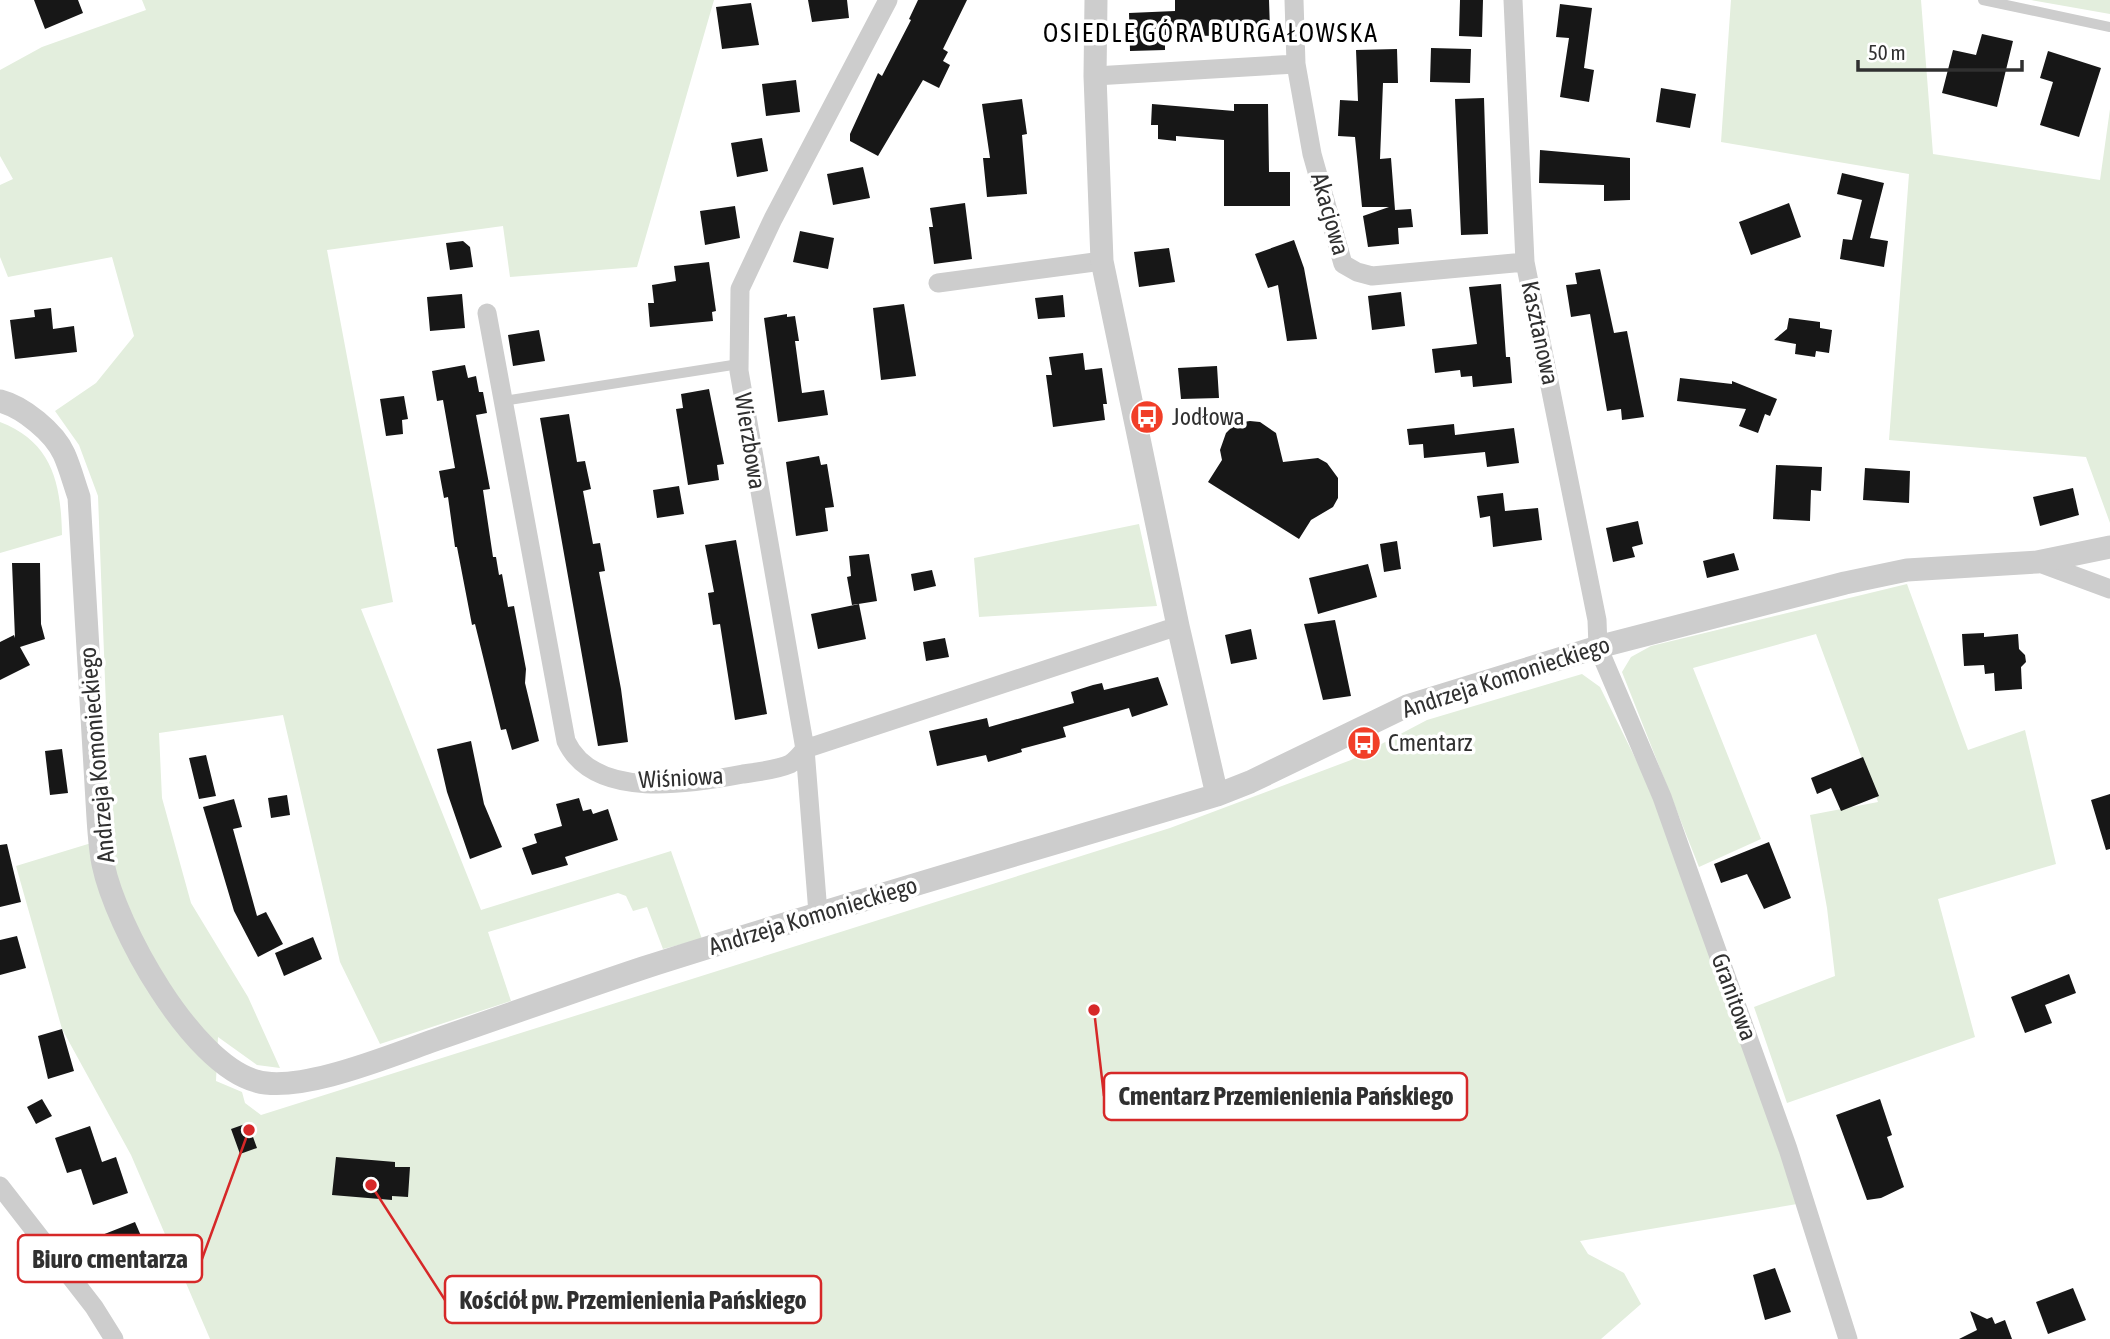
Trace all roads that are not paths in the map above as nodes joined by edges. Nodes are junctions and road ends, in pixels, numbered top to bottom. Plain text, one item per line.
1 (888, 0) edge
2 (1096, 0) edge
3 (1294, 0) edge
4 (1513, 0) edge
5 (1983, 0) edge
6 (2110, 26) edge
7 (1296, 64) junction
8 (1095, 76) junction
9 (1102, 261) junction
10 (1525, 262) junction
11 (938, 283) dead end
12 (487, 313) dead end
13 (739, 363) junction
14 (0, 401) edge
15 (503, 401) junction
16 (2110, 547) edge
17 (2037, 562) junction
18 (2110, 589) edge
19 (1178, 626) junction
20 (1601, 654) junction
21 (806, 749) junction
22 (1217, 794) junction
23 (818, 913) junction
24 (0, 1186) edge
25 (114, 1339) edge
26 (1848, 1339) edge

1 - 13 street, Wierzbowa
2 - 8 street
3 - 7 street, Akacjowa
4 - 10 street, Kasztanowa
5 - 6 lane
7 - 8 street
7 - 10 street, Akacjowa
8 - 9 street
9 - 11 street
9 - 19 street
10 - 20 street, Kasztanowa
12 - 15 street, Wiśniowa
13 - 15 lane
13 - 21 street, Wierzbowa
14 - 23 street, Andrzeja Komonieckiego
15 - 21 street, Wiśniowa
16 - 17 street, Andrzeja Komonieckiego
17 - 18 street
17 - 20 street, Andrzeja Komonieckiego
19 - 21 street, Wiśniowa
19 - 22 street
20 - 22 street, Andrzeja Komonieckiego
20 - 26 street, Granitowa
21 - 23 street, Wierzbowa
22 - 23 street, Andrzeja Komonieckiego
24 - 25 street

